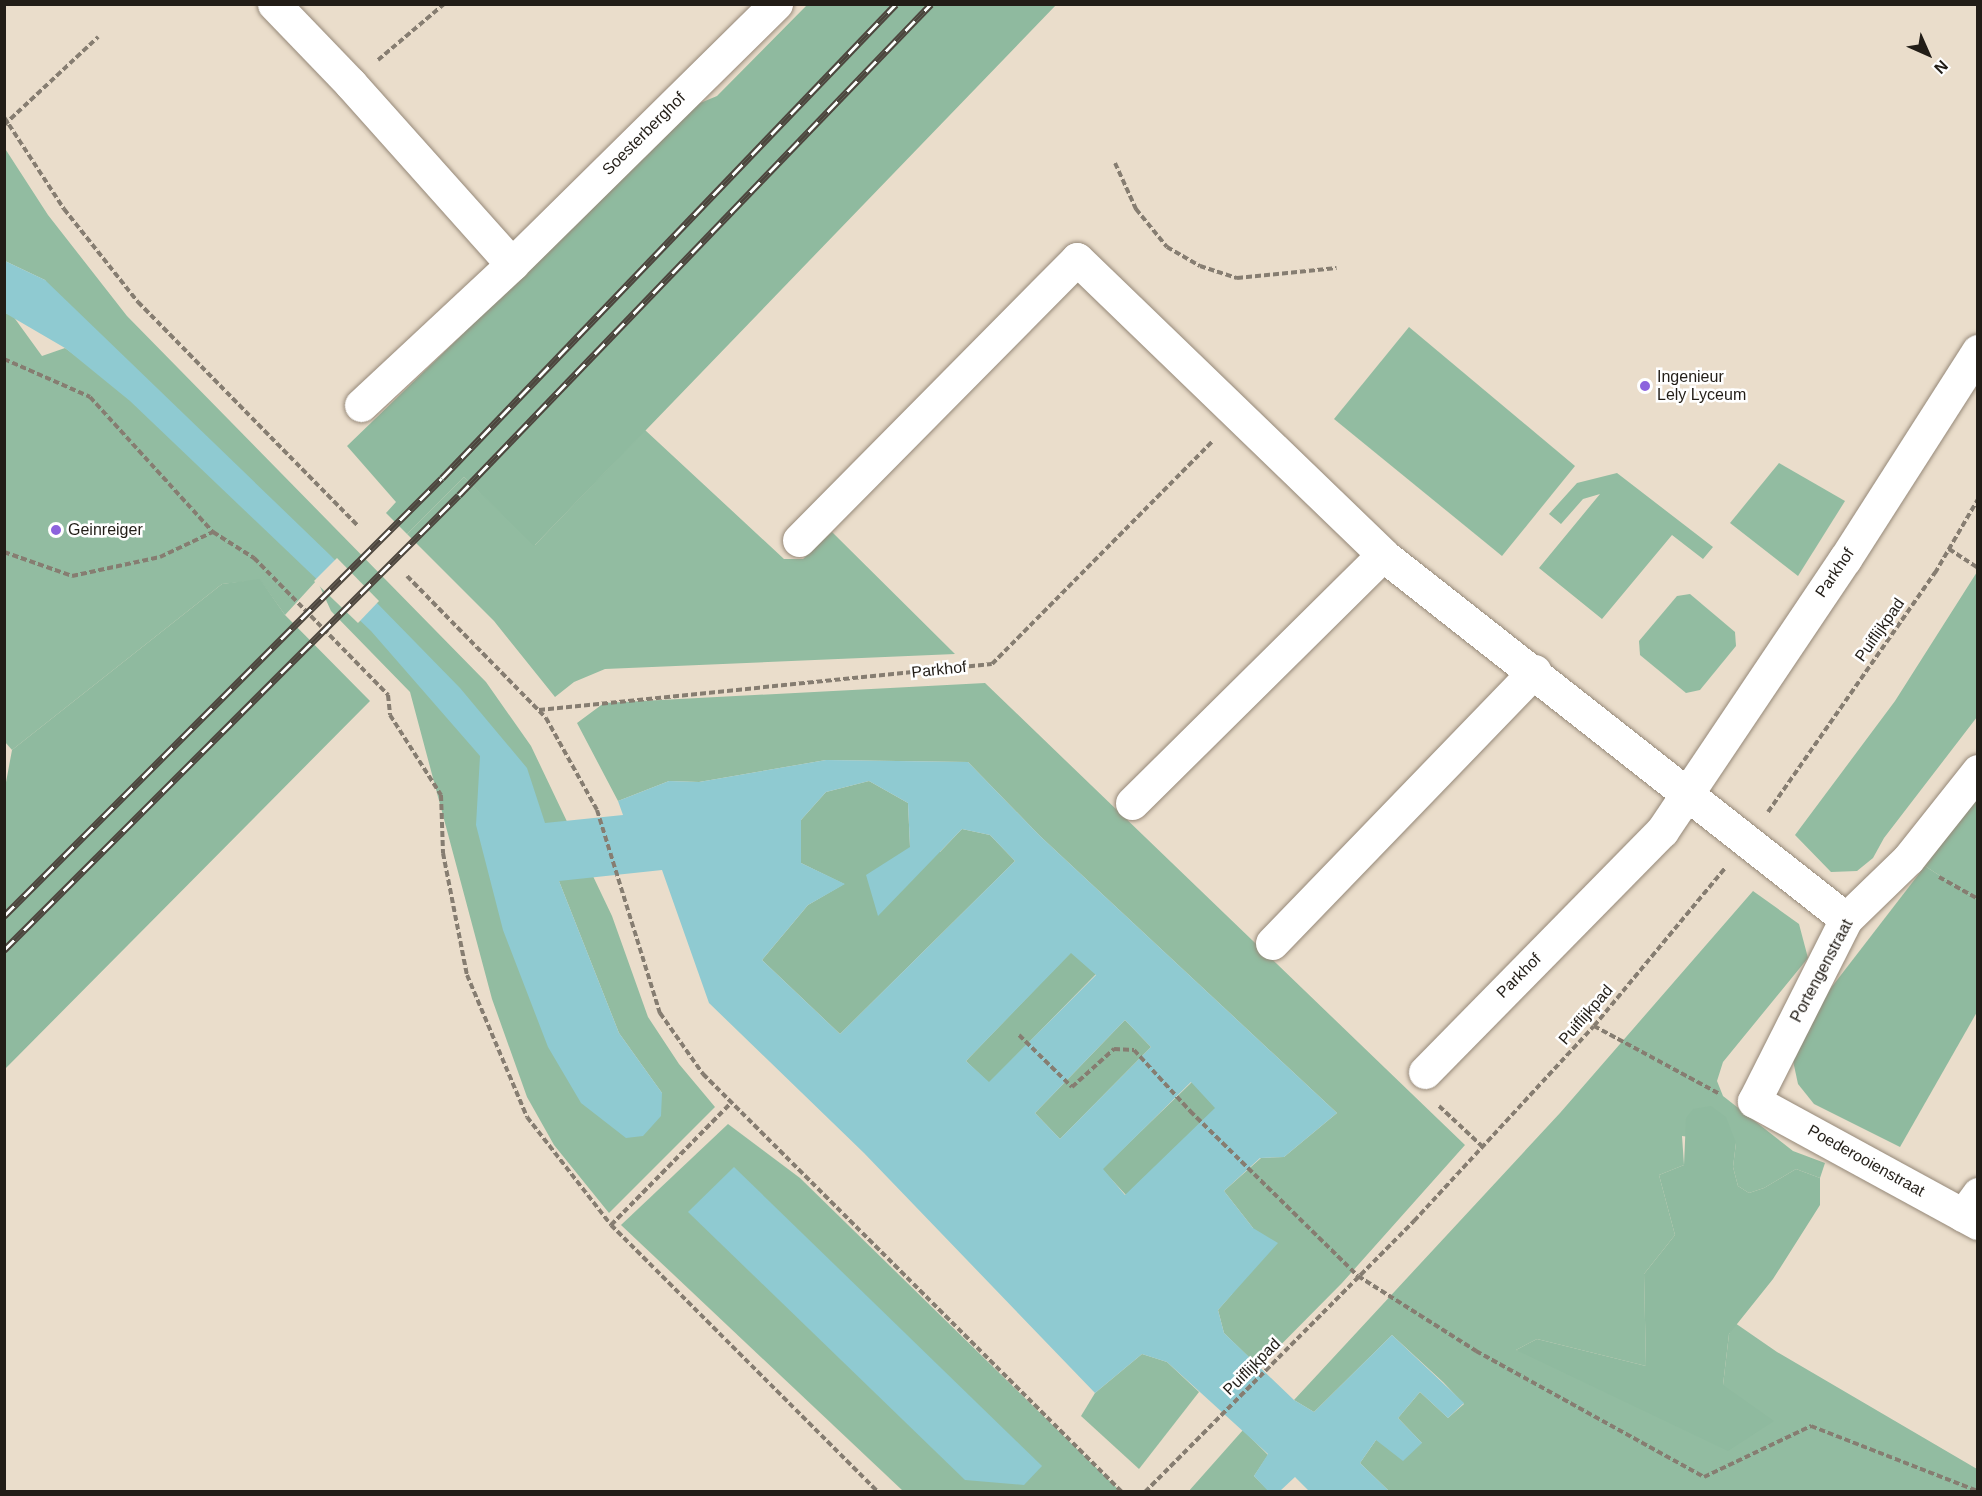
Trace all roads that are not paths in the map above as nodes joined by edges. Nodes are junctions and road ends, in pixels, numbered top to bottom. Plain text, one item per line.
1 (274, 4) edge
2 (776, 4) edge
3 (512, 264) junction
4 (1977, 351) edge
5 (361, 405) dead end
6 (799, 540) dead end
7 (1383, 555) junction
8 (1535, 671) junction
9 (1977, 771) edge
10 (1687, 792) junction
11 (1132, 803) dead end
12 (1846, 919) junction
13 (1272, 943) dead end
14 (1425, 1072) road end
15 (1754, 1101) joint
16 (1973, 1211) edge

1 - 3 street
2 - 3 street, Soesterberghof
3 - 5 street, Soesterberghof
4 - 10 street, Parkhof
6 - 7 street
7 - 8 street
7 - 11 street
8 - 10 street
8 - 13 street
9 - 12 street, Portengenstraat
10 - 12 street
10 - 14 street, Parkhof
12 - 15 street, Portengenstraat
15 - 16 street, Poederooienstraat

